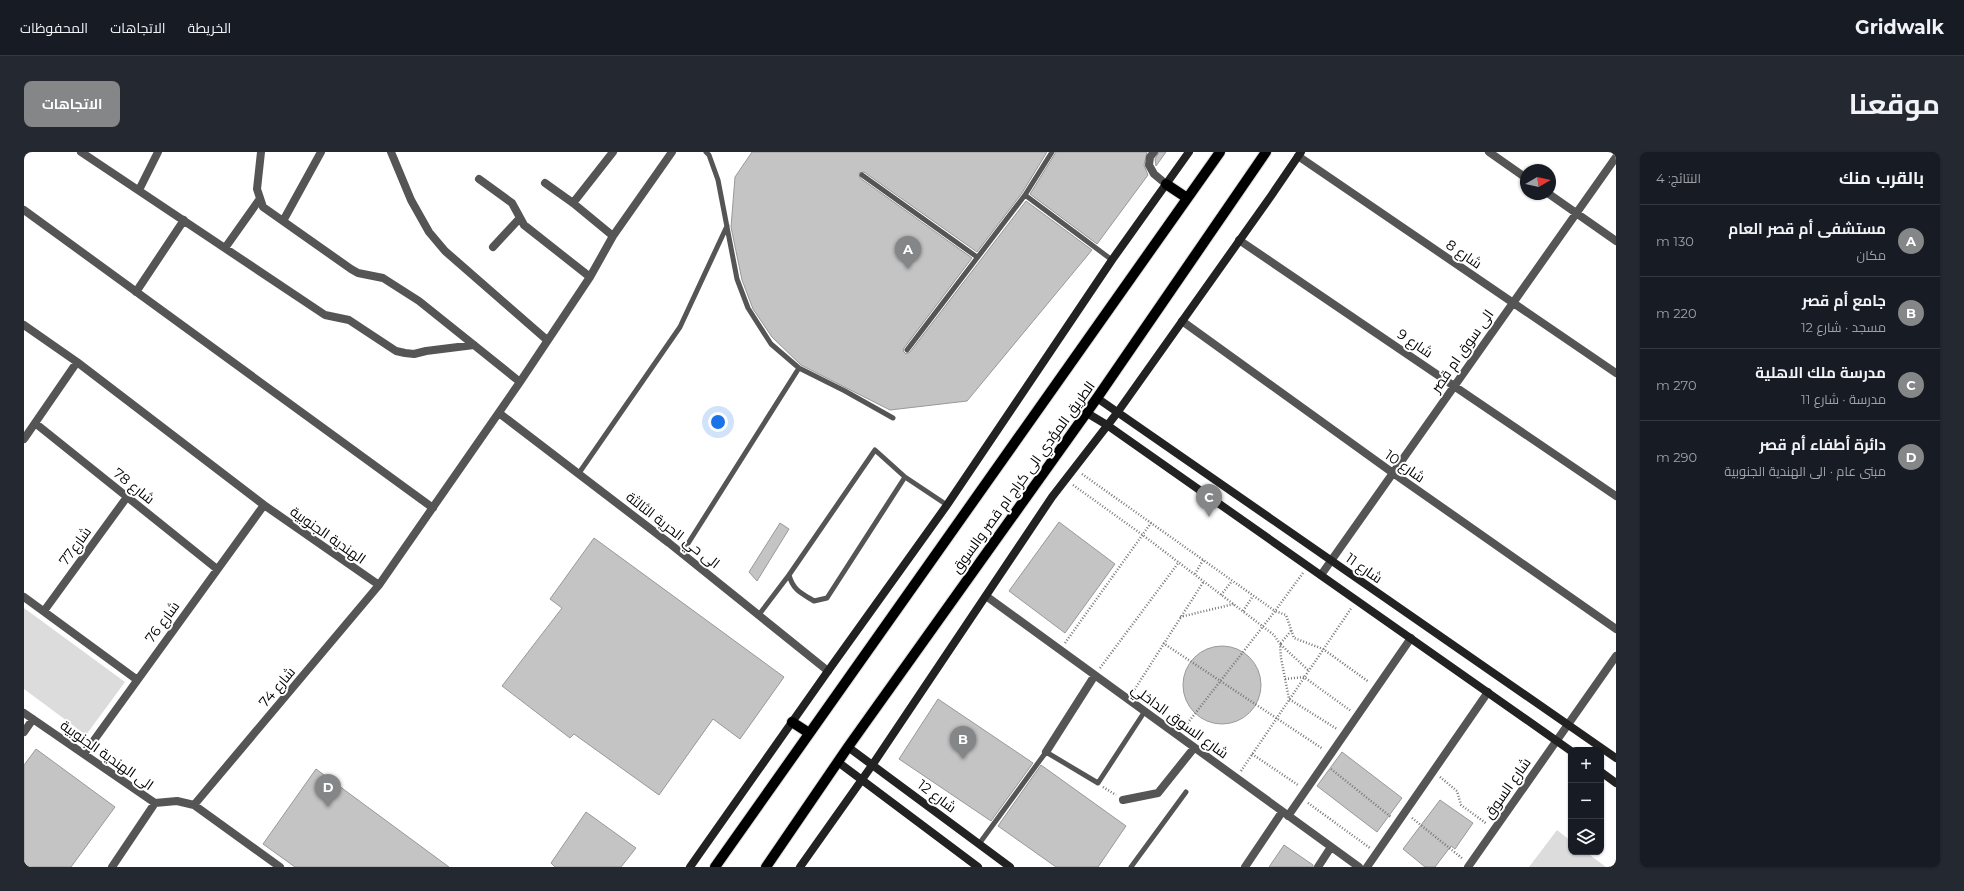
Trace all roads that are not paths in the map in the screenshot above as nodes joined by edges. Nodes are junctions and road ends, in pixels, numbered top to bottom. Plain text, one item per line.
1 (81, 152) edge
2 (158, 152) edge
3 (261, 152) edge
4 (320, 152) edge
5 (391, 152) edge
6 (613, 152) edge
7 (672, 152) edge
8 (706, 152) edge
9 (1052, 152) edge
10 (1154, 152) edge
11 (1189, 152) edge
12 (1220, 152) edge
13 (1266, 152) edge
14 (1489, 152) edge
15 (1299, 154) edge
16 (1616, 157) edge
17 (1520, 174) edge
18 (862, 175) dead end
19 (479, 179) dead end
20 (545, 183) dead end
21 (1166, 184) junction
22 (139, 190) junction
23 (1025, 195) junction
24 (1187, 198) junction
25 (1556, 199) edge
26 (260, 200) junction
27 (573, 203) junction
28 (24, 210) edge
29 (1576, 213) junction
30 (519, 219) junction
31 (184, 220) junction
32 (283, 221) junction
33 (727, 226) junction
34 (613, 236) junction
35 (1239, 240) junction
36 (1616, 241) edge
37 (493, 247) dead end
38 (225, 248) junction
39 (977, 258) junction
40 (1112, 260) junction
41 (590, 277) junction
42 (136, 292) junction
43 (1512, 302) junction
44 (1182, 321) junction
45 (24, 325) edge
46 (548, 340) junction
47 (474, 345) junction
48 (907, 350) dead end
49 (77, 362) junction
50 (799, 368) junction
51 (1616, 373) edge
52 (520, 382) junction
53 (1454, 386) junction
54 (1097, 398) junction
55 (499, 413) junction
56 (1087, 413) junction
57 (1117, 413) junction
58 (893, 418) dead end
59 (35, 423) junction
60 (1107, 425) junction
61 (24, 439) edge
62 (579, 473) junction
63 (1393, 473) junction
64 (905, 477) junction
65 (1616, 496) edge
66 (126, 497) junction
67 (264, 505) junction
68 (947, 505) junction
69 (433, 508) junction
70 (682, 553) junction
71 (1331, 560) junction
72 (217, 569) junction
73 (789, 575) junction
74 (1321, 575) junction
75 (379, 585) junction
76 (24, 596) edge
77 (986, 596) junction
78 (44, 611) junction
79 (758, 616) junction
80 (1616, 628) edge
81 (1411, 638) junction
82 (1616, 656) edge
83 (828, 671) junction
84 (1095, 675) junction
85 (136, 679) junction
86 (1488, 692) junction
87 (1145, 711) junction
88 (24, 713) edge
89 (33, 719) junction
90 (792, 722) junction
91 (1567, 724) junction
92 (24, 732) edge
93 (809, 733) junction
94 (1556, 740) junction
95 (848, 747) junction
96 (1194, 748) junction
97 (1568, 749) edge
98 (1046, 752) junction
99 (84, 754) junction
100 (1616, 758) edge
101 (838, 762) junction
102 (873, 764) junction
103 (1604, 774) edge
104 (862, 779) junction
105 (1616, 783) edge
106 (1186, 792) dead end
107 (1123, 800) road end
108 (155, 804) junction
109 (194, 805) junction
110 (1285, 814) junction
111 (979, 844) junction
112 (1331, 847) junction
113 (1469, 866) edge
114 (112, 867) edge
115 (280, 867) edge
116 (690, 867) edge
117 (715, 867) edge
118 (766, 867) edge
119 (800, 867) edge
120 (978, 867) edge
121 (1010, 867) edge
122 (1131, 867) edge
123 (1245, 867) edge
124 (1318, 867) edge
125 (1359, 867) edge
126 (1366, 867) edge

1 - 22 street
2 - 22 street
3 - 26 street
4 - 32 street
5 - 46 street
6 - 27 street
7 - 34 street, شارع 74
8 - 33 lane
9 - 23 lane
10 - 21 street
11 - 21 street
12 - 24 main road
13 - 54 main road, الطريق المؤدي الى كراج ام قصر والسوق
14 - 17 street
15 - 35 street
15 - 43 street, شارع 8
16 - 29 street, الى سوق ام قصر
18 - 39 lane
19 - 30 street
20 - 27 street
21 - 24 main road
21 - 40 street
22 - 31 street
23 - 39 lane
23 - 40 lane
24 - 93 main road
25 - 29 street
26 - 32 street
26 - 38 street
27 - 34 street
28 - 42 street
29 - 36 street
29 - 43 street, الى سوق ام قصر
30 - 37 street
30 - 41 street
31 - 38 street
31 - 42 street
32 - 47 street
33 - 50 lane
33 - 62 lane
34 - 41 street, شارع 74
35 - 44 street
35 - 53 street, شارع 9
38 - 47 street
39 - 48 lane
40 - 68 street
41 - 46 street, شارع 74
42 - 69 street
43 - 51 street, شارع 8
43 - 53 street, الى سوق ام قصر
44 - 57 street
44 - 63 street, شارع 10
45 - 49 street, الهندية الجنوبية
46 - 52 street, شارع 74
47 - 52 street
49 - 59 street
49 - 67 street, الهندية الجنوبية
50 - 58 lane
50 - 70 lane
52 - 55 street, شارع 74
53 - 63 street, الى سوق ام قصر
53 - 65 street, شارع 9
54 - 56 main road, الطريق المؤدي الى كراج ام قصر والسوق
54 - 57 street, شارع 11
55 - 62 street, الى حي الحرية الثالثة
55 - 69 street, شارع 74
56 - 60 street
56 - 95 main road, الطريق المؤدي الى كراج ام قصر والسوق
57 - 60 street
57 - 71 street, شارع 11
59 - 61 street
59 - 66 street, شارع 78
60 - 74 street
60 - 77 street
62 - 70 street, الى حي الحرية الثالثة
63 - 71 street, الى سوق ام قصر
63 - 80 street, شارع 10
64 - 68 lane
64 - 73 lane
64 - 73 lane
66 - 72 street, شارع 78
66 - 78 street, شارع77
67 - 72 street, شارع 76
67 - 75 street, الهندية الجنوبية
68 - 83 street
69 - 75 street, شارع 74
70 - 79 street, الى حي الحرية الثالثة
71 - 74 street, الى سوق ام قصر
71 - 91 street, شارع 11
72 - 85 street, شارع 76
73 - 79 lane
74 - 81 street
75 - 109 street, شارع 74
76 - 78 street
77 - 84 street, شارع السوق الداخلي
77 - 102 street
78 - 85 street
79 - 83 street, الى حي الحرية الثالثة
81 - 86 street
81 - 110 street
82 - 91 street
83 - 90 street
84 - 87 street, شارع السوق الداخلي
84 - 98 street
85 - 99 street, شارع 76
86 - 94 street
86 - 126 street
87 - 96 street, شارع السوق الداخلي
87 - 98 lane
88 - 89 street, الى الهندية الجنوبية
89 - 92 street
89 - 99 street, الى الهندية الجنوبية
90 - 93 main road
90 - 116 street
91 - 94 street, شارع السوق
91 - 100 street, شارع 11
93 - 117 main road
94 - 97 street
94 - 113 street, شارع السوق
95 - 101 main road, الطريق المؤدي الى كراج ام قصر والسوق
95 - 102 street, شارع 12
96 - 107 street
96 - 110 street, شارع السوق الداخلي
98 - 111 lane
99 - 108 street, الى الهندية الجنوبية
101 - 104 street
101 - 118 main road, الطريق المؤدي الى كراج ام قصر والسوق
102 - 104 street
102 - 111 street, شارع 12
103 - 105 street
104 - 119 street
104 - 120 street
106 - 122 lane
108 - 109 street, الى الهندية الجنوبية
108 - 114 street
109 - 115 street, الى الهندية الجنوبية
110 - 112 street, شارع السوق الداخلي
110 - 123 street
111 - 121 street, شارع 12
112 - 124 street
112 - 125 street, شارع السوق الداخلي

